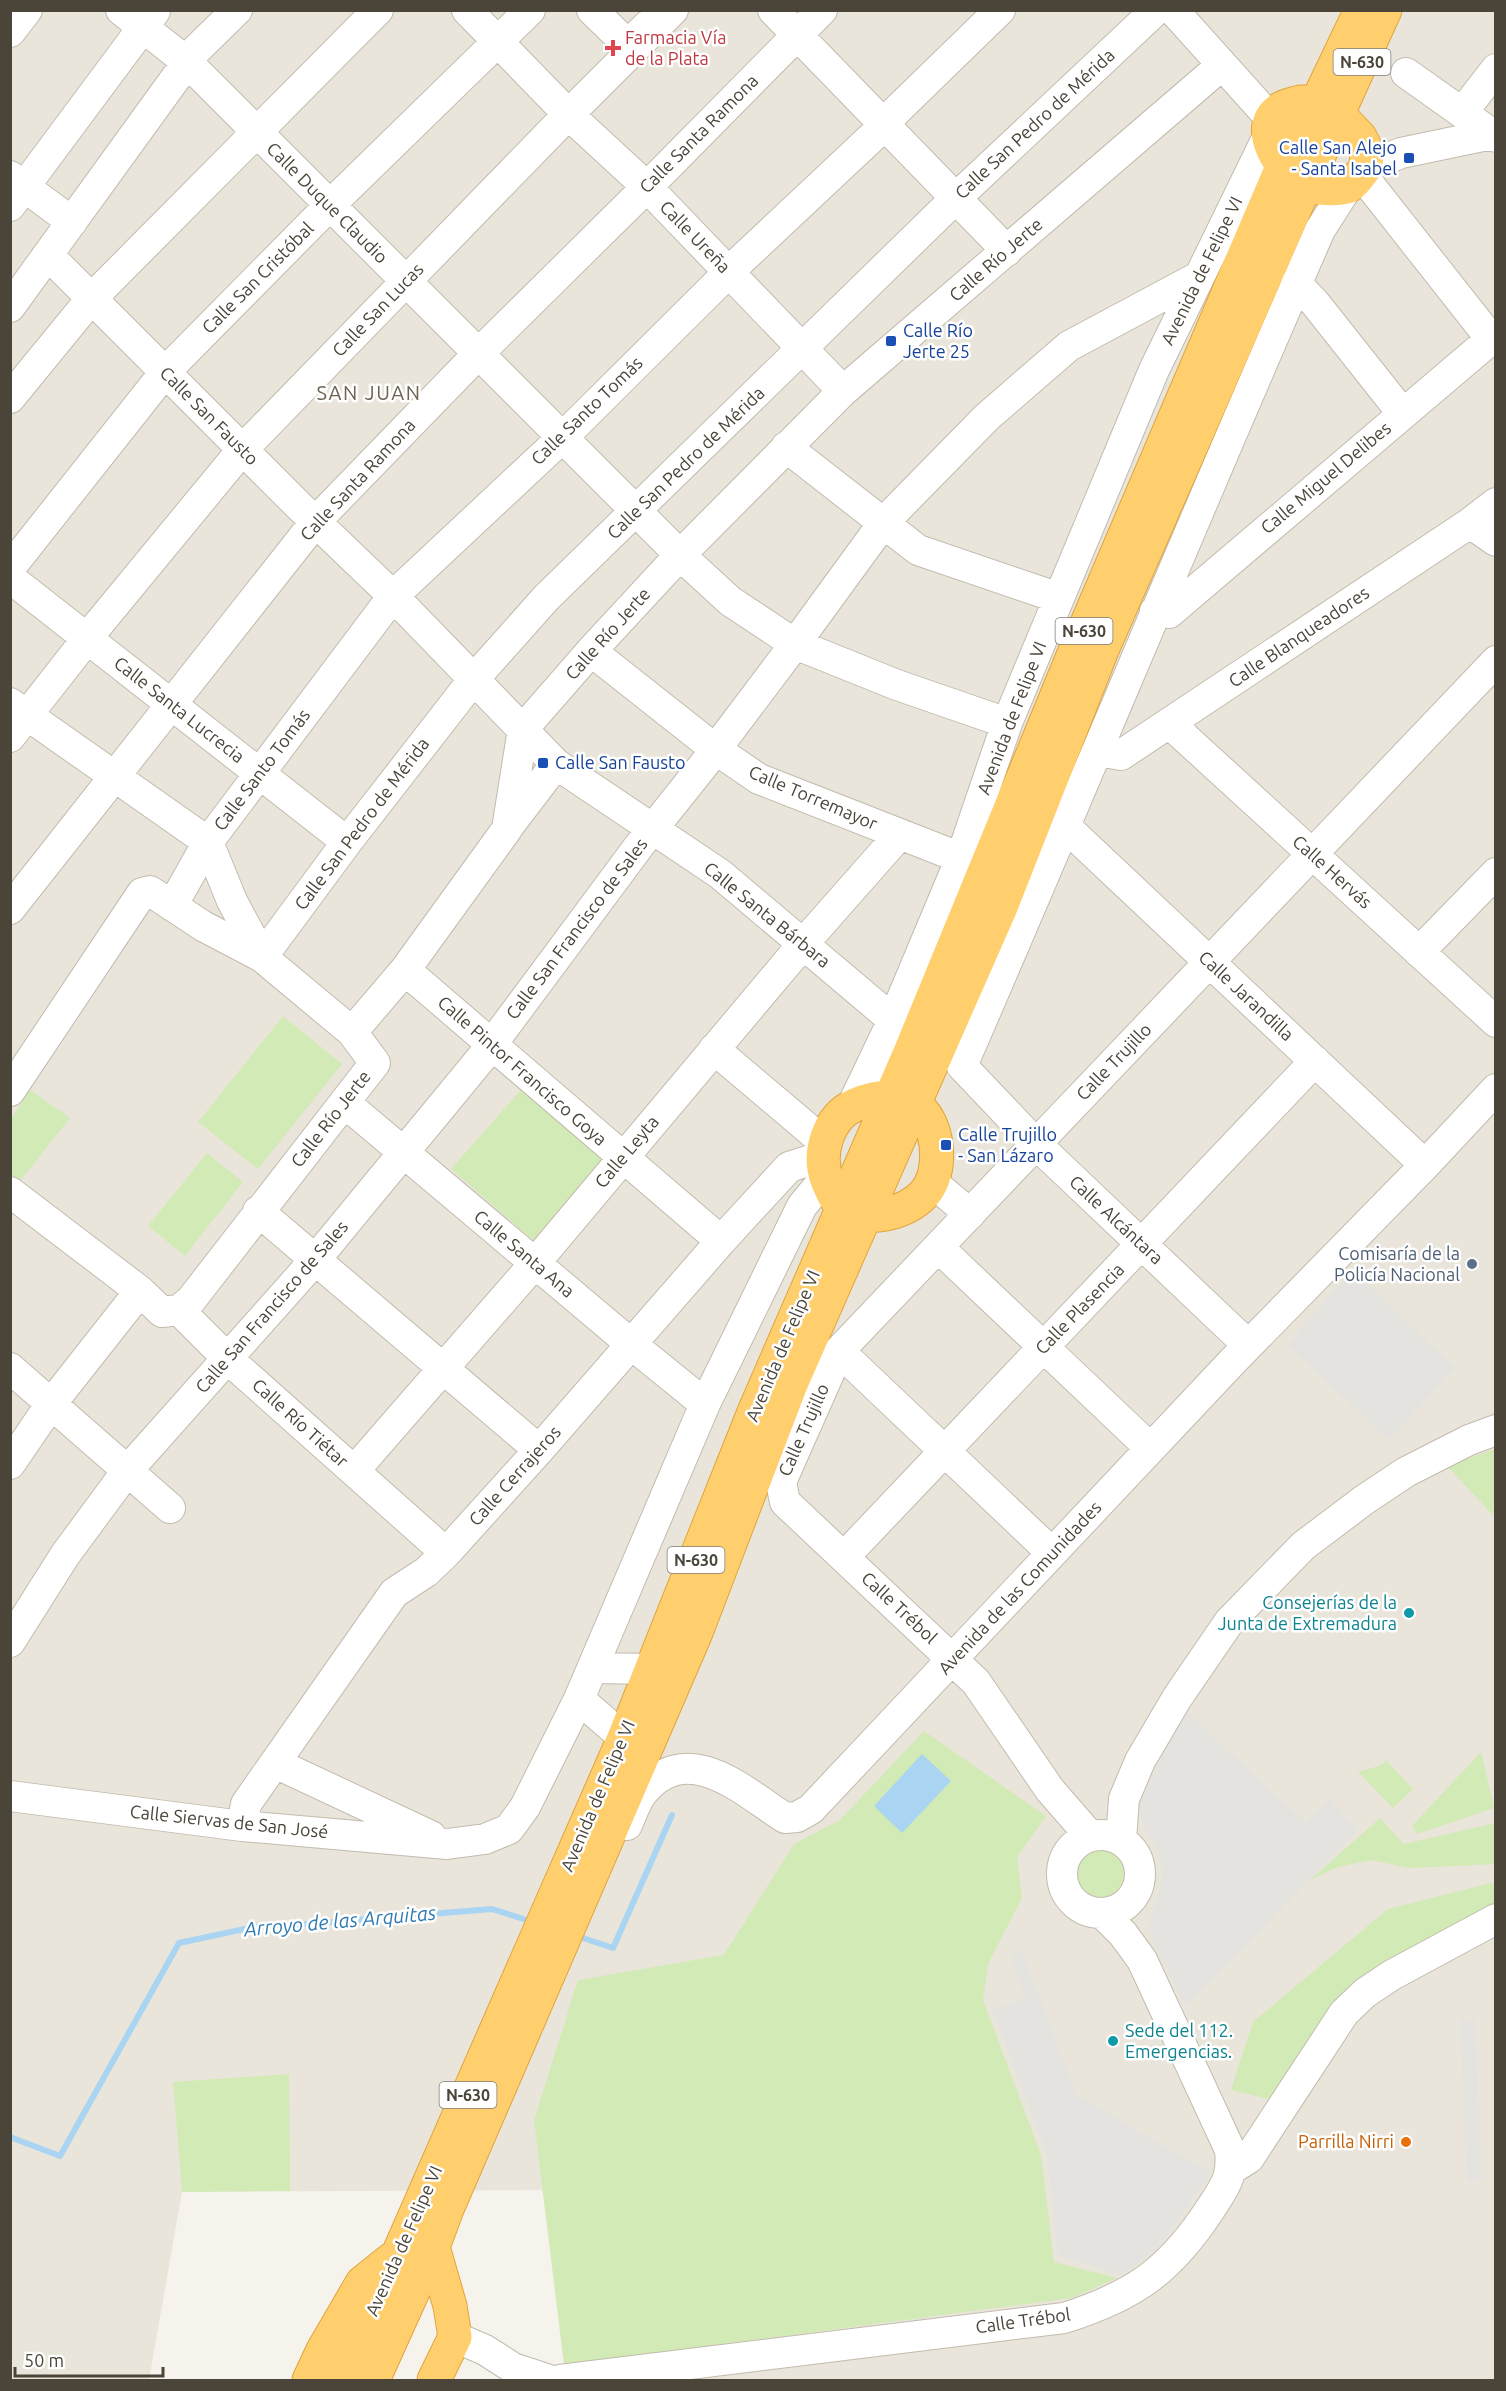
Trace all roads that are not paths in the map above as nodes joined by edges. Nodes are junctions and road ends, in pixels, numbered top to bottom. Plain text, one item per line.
1 (27, 10) edge
2 (237, 10) edge
3 (378, 10) edge
4 (466, 10) edge
5 (530, 10) edge
6 (592, 10) edge
7 (661, 10) edge
8 (673, 10) edge
9 (773, 10) edge
10 (822, 10) edge
11 (1000, 10) edge
12 (1156, 10) edge
13 (1173, 10) edge
14 (1361, 10) edge
15 (1385, 10) edge
16 (140, 16) edge
17 (10, 32) edge
18 (798, 34) junction
19 (498, 44) junction
20 (188, 62) junction
21 (1222, 65) junction
22 (1496, 69) edge
23 (1406, 73) dead end
24 (1328, 108) junction
25 (1462, 113) junction
26 (569, 115) junction
27 (886, 124) junction
28 (1270, 127) junction
29 (257, 132) junction
30 (1494, 136) edge
31 (1360, 168) junction
32 (1294, 176) junction
33 (647, 187) junction
34 (15, 190) edge
35 (956, 198) junction
36 (330, 205) junction
37 (72, 222) junction
38 (1007, 251) junction
39 (49, 256) junction
40 (729, 272) junction
41 (1198, 277) junction
42 (406, 282) junction
43 (1296, 283) junction
44 (91, 299) junction
45 (10, 307) edge
46 (1493, 337) edge
47 (802, 350) junction
48 (478, 353) junction
49 (165, 372) junction
50 (843, 391) junction
51 (10, 398) edge
52 (1402, 414) junction
53 (562, 437) junction
54 (786, 447) junction
55 (242, 450) junction
56 (1496, 503) edge
57 (637, 510) junction
58 (316, 521) junction
59 (884, 522) junction
60 (1470, 523) junction
61 (1496, 541) edge
62 (680, 555) junction
63 (10, 568) edge
64 (10, 578) edge
65 (393, 596) junction
66 (1059, 598) junction
67 (1155, 611) junction
68 (87, 639) junction
69 (795, 644) junction
70 (591, 651) junction
71 (1493, 670) edge
72 (473, 680) junction
73 (171, 704) junction
74 (16, 719) edge
75 (1007, 723) junction
76 (1169, 723) junction
77 (523, 729) junction
78 (715, 749) junction
79 (1098, 751) junction
80 (556, 764) junction
81 (259, 773) junction
82 (115, 777) junction
83 (1066, 827) junction
84 (507, 829) junction
85 (652, 830) junction
86 (900, 834) junction
87 (208, 842) junction
88 (347, 842) junction
89 (1312, 854) junction
90 (962, 858) junction
91 (1496, 873) edge
92 (172, 906) junction
93 (10, 909) edge
94 (803, 944) junction
95 (1419, 952) junction
96 (262, 957) junction
97 (1209, 962) junction
98 (405, 970) junction
99 (893, 1020) junction
100 (1496, 1022) edge
101 (352, 1032) junction
102 (490, 1044) junction
103 (714, 1049) junction
104 (1315, 1061) junction
105 (1496, 1089) edge
106 (10, 1091) edge
107 (902, 1101) junction
108 (345, 1103) junction
109 (852, 1106) junction
110 (1036, 1144) junction
111 (404, 1153) junction
112 (623, 1157) junction
113 (825, 1158) junction
114 (1425, 1165) junction
115 (932, 1182) junction
116 (10, 1192) edge
117 (258, 1211) junction
118 (855, 1211) junction
119 (970, 1214) junction
120 (721, 1241) junction
121 (1142, 1244) junction
122 (938, 1247) junction
123 (315, 1260) junction
124 (535, 1263) junction
125 (140, 1291) junction
126 (179, 1310) junction
127 (631, 1344) junction
128 (1248, 1345) junction
129 (1043, 1348) junction
130 (839, 1351) junction
131 (227, 1358) junction
132 (10, 1368) edge
133 (442, 1368) junction
134 (51, 1404) junction
135 (705, 1404) junction
136 (1496, 1430) edge
137 (1150, 1448) junction
138 (539, 1450) junction
139 (944, 1451) junction
140 (10, 1464) edge
141 (128, 1471) junction
142 (354, 1471) junction
143 (782, 1492) joint
144 (170, 1508) dead end
145 (446, 1553) junction
146 (1052, 1553) junction
147 (844, 1557) junction
148 (10, 1642) edge
149 (953, 1659) junction
150 (593, 1668) junction
151 (652, 1669) junction
152 (579, 1699) junction
153 (624, 1738) junction
154 (274, 1763) junction
155 (10, 1796) edge
156 (242, 1826) junction
157 (1095, 1840) junction
158 (447, 1844) junction
159 (1131, 1899) junction
160 (1102, 1913) junction
161 (1496, 1919) edge
162 (554, 1936) junction
163 (1142, 1960) junction
164 (1232, 2169) junction
165 (433, 2247) junction
166 (400, 2253) junction
167 (409, 2300) junction
168 (455, 2337) junction
169 (309, 2380) edge
170 (343, 2380) edge
171 (373, 2380) edge
172 (434, 2380) edge
173 (549, 2380) edge
174 (560, 2380) edge

1 - 17 street
2 - 20 street
3 - 29 street
4 - 19 street, Calle Ureña
5 - 19 street, Calle San Cristóbal
6 - 7 street
8 - 26 street, Calle San Lucas
9 - 18 street
10 - 18 street, Calle Santa Ramona
11 - 27 street, Calle Santo Tomás
12 - 35 street, Calle San Pedro de Mérida
13 - 21 street
14 - 24 highway, N-630
15 - 24 highway, N-630
16 - 20 street, Calle Duque Claudio
16 - 34 street
18 - 27 street
18 - 33 street, Calle Santa Ramona
19 - 26 street, Calle Ureña
19 - 36 street, Calle San Cristóbal
20 - 29 street, Calle Duque Claudio
20 - 37 street
21 - 28 street
21 - 38 street, Calle Río Jerte
22 - 25 street
23 - 25 street
24 - 28 highway
24 - 31 highway
24 - 32 highway, N-630
25 - 30 street
26 - 33 street, Calle Ureña
26 - 42 street, Calle San Lucas
27 - 35 street
27 - 40 street, Calle Santo Tomás
28 - 32 highway
28 - 41 street, Avenida de Felipe VI
29 - 36 street, Calle Duque Claudio
29 - 44 street
30 - 31 street
31 - 32 highway
31 - 43 street
31 - 46 street
32 - 107 highway, N-630
33 - 40 street, Calle Ureña
33 - 48 street, Calle Santa Ramona
34 - 37 street
35 - 38 street
35 - 47 street, Calle San Pedro de Mérida
36 - 42 street, Calle Duque Claudio
36 - 49 street, Calle San Cristóbal
37 - 39 street
38 - 50 street, Calle Río Jerte
39 - 44 street, Calle San Fausto
39 - 45 street
40 - 47 street, Calle Ureña
40 - 53 street, Calle Santo Tomás
41 - 59 street, Calle San Francisco de Sales
41 - 66 street, Avenida de Felipe VI
42 - 48 street, Calle Duque Claudio
42 - 55 street, Calle San Lucas
43 - 52 street
43 - 67 street
44 - 49 street, Calle San Fausto
44 - 51 street
46 - 52 street, Calle Miguel Delibes
47 - 50 street, Calle Ureña
47 - 57 street, Calle San Pedro de Mérida
48 - 53 street, Calle Duque Claudio
48 - 58 street, Calle Santa Ramona
49 - 55 street, Calle San Fausto
49 - 63 street, Calle San Cristóbal
50 - 54 street, Calle Río Jerte
52 - 67 street, Calle Miguel Delibes
53 - 57 street, Calle Duque Claudio
53 - 65 street, Calle Santo Tomás
54 - 59 street
54 - 62 street, Calle Río Jerte
55 - 58 street, Calle San Fausto
55 - 68 street, Calle San Lucas
56 - 60 street, Calle Blanqueadores
57 - 62 street, Calle Duque Claudio
57 - 72 street, Calle San Pedro de Mérida
58 - 65 street, Calle San Fausto
58 - 73 street, Calle Santa Ramona
59 - 66 street
59 - 69 street, Calle San Francisco de Sales
60 - 61 street
60 - 76 street, Calle Blanqueadores
62 - 69 street, Calle Duque Claudio
62 - 70 street, Calle Río Jerte
64 - 68 street, Calle Santa Lucrecia
65 - 72 street, Calle San Fausto
65 - 81 street, Calle Santo Tomás
66 - 75 street, Avenida de Felipe VI
67 - 79 street
68 - 73 street, Calle Santa Lucrecia
68 - 74 street, Calle San Lucas
69 - 75 street, Calle Duque Claudio
69 - 78 street, Calle San Francisco de Sales
70 - 77 street, Calle Río Jerte
70 - 78 street, Calle Torremayor
71 - 89 street, Calle Trujillo
72 - 77 street, Calle San Fausto
72 - 88 street, Calle San Pedro de Mérida
73 - 81 street, Calle Santa Lucrecia
73 - 82 street, Calle Santa Ramona
74 - 82 street
75 - 90 street, Avenida de Felipe VI
76 - 79 street, Calle Blanqueadores
76 - 89 street, Calle Hervás
77 - 80 street, Calle Santa Bárbara
77 - 84 street
78 - 85 street, Calle San Francisco de Sales
78 - 86 street, Calle Torremayor
79 - 83 street
80 - 84 street
80 - 85 street, Calle Santa Bárbara
81 - 87 street, Calle Santo Tomás
81 - 88 street, Calle Santa Lucrecia
82 - 87 street
82 - 93 street, Calle Santa Ramona
83 - 97 street, Calle Jarandilla
83 - 110 street, Calle Alcántara
84 - 98 street
85 - 94 street, Calle Santa Bárbara
85 - 102 street, Calle San Francisco de Sales
86 - 90 street, Calle Torremayor
86 - 94 street, Calle Leyta
87 - 92 street, Calle Santo Tomás
87 - 96 street
88 - 96 street, Calle San Pedro de Mérida
89 - 95 street, Calle Hervás
89 - 97 street, Calle Trujillo
90 - 99 street, Avenida de Felipe VI
91 - 95 street
92 - 96 street
92 - 106 street
94 - 99 street, Calle Santa Bárbara
94 - 103 street, Calle Leyta
95 - 100 street, Calle Hervás
96 - 101 street
97 - 104 street, Calle Jarandilla
97 - 110 street, Calle Trujillo
98 - 101 street
98 - 102 street, Calle Pintor Francisco Goya
99 - 109 street, Avenida de Felipe VI
101 - 108 street, Calle Río Jerte
102 - 111 street, Calle San Francisco de Sales
102 - 112 street, Calle Pintor Francisco Goya
103 - 112 street, Calle Leyta
103 - 113 street
104 - 114 street, Calle Jarandilla
104 - 121 street, Calle Plasencia
105 - 114 street, Avenida de las Comunidades
107 - 109 highway
107 - 115 highway
107 - 118 highway, N-630
108 - 111 street, Calle Santa Ana
108 - 117 street, Calle Río Jerte
109 - 113 highway
110 - 119 street, Calle Trujillo
110 - 121 street, Calle Alcántara
111 - 123 street, Calle San Francisco de Sales
111 - 124 street, Calle Santa Ana
112 - 120 street, Calle Pintor Francisco Goya
112 - 124 street, Calle Leyta
113 - 118 highway
113 - 120 street, Calle Cerrajeros
113 - 135 street
114 - 128 street, Avenida de las Comunidades
115 - 118 highway
115 - 119 street
116 - 125 street
117 - 123 street
117 - 126 street, Calle Río Jerte
118 - 151 highway, Avenida de Felipe VI / N-630
118 - 162 highway, Avenida de Felipe VI / N-630
119 - 122 street, Calle Trujillo
120 - 127 street, Calle Cerrajeros
121 - 128 street, Calle Alcántara
121 - 129 street, Calle Plasencia
122 - 129 street
122 - 130 street, Calle Trujillo
123 - 131 street, Calle San Francisco de Sales
123 - 133 street
124 - 127 street, Calle Santa Ana
124 - 133 street, Calle Leyta
125 - 126 street
125 - 134 street
126 - 131 street, Calle Río Tiétar
127 - 135 street, Calle Santa Ana
127 - 138 street, Calle Cerrajeros
128 - 137 street, Avenida de las Comunidades
129 - 137 street
129 - 139 street, Calle Plasencia
130 - 139 street
130 - 143 street, Calle Trujillo
131 - 141 street, Calle San Francisco de Sales
131 - 142 street, Calle Río Tiétar
132 - 134 street
133 - 138 street
133 - 142 street, Calle Leyta
134 - 140 street
134 - 141 street
135 - 150 street
136 - 157 street
137 - 146 street, Avenida de las Comunidades
138 - 145 street, Calle Cerrajeros
139 - 146 street
139 - 147 street, Calle Plasencia
141 - 144 street
141 - 148 street, Calle San Francisco de Sales
142 - 145 street, Calle Río Tiétar
143 - 147 street, Calle Trébol
145 - 154 street, Calle Cerrajeros
146 - 149 street, Avenida de las Comunidades
147 - 149 street, Calle Trébol
149 - 157 street, Calle Trébol
149 - 162 street, Avenida de las Comunidades
150 - 151 street
150 - 152 street
151 - 153 highway, Avenida de Felipe VI / N-630
152 - 153 street
152 - 158 street
153 - 162 highway, Avenida de Felipe VI / N-630
154 - 156 street, Calle Cerrajeros
154 - 158 street
155 - 156 street, Calle Siervas de San José
156 - 158 street, Calle Siervas de San José
157 - 159 street
157 - 160 street
159 - 160 street
159 - 163 street
160 - 163 street
161 - 164 street
162 - 165 highway, Avenida de Felipe VI / N-630
162 - 166 highway, Avenida de Felipe VI / N-630
163 - 164 street
164 - 174 street, Calle Trébol
165 - 166 highway
165 - 167 highway, Avenida de Felipe VI / N-630
165 - 168 highway
166 - 169 highway
166 - 170 highway, Avenida de Felipe VI / N-630
167 - 168 highway
167 - 171 highway, Avenida de Felipe VI / N-630
168 - 172 highway
168 - 173 street

